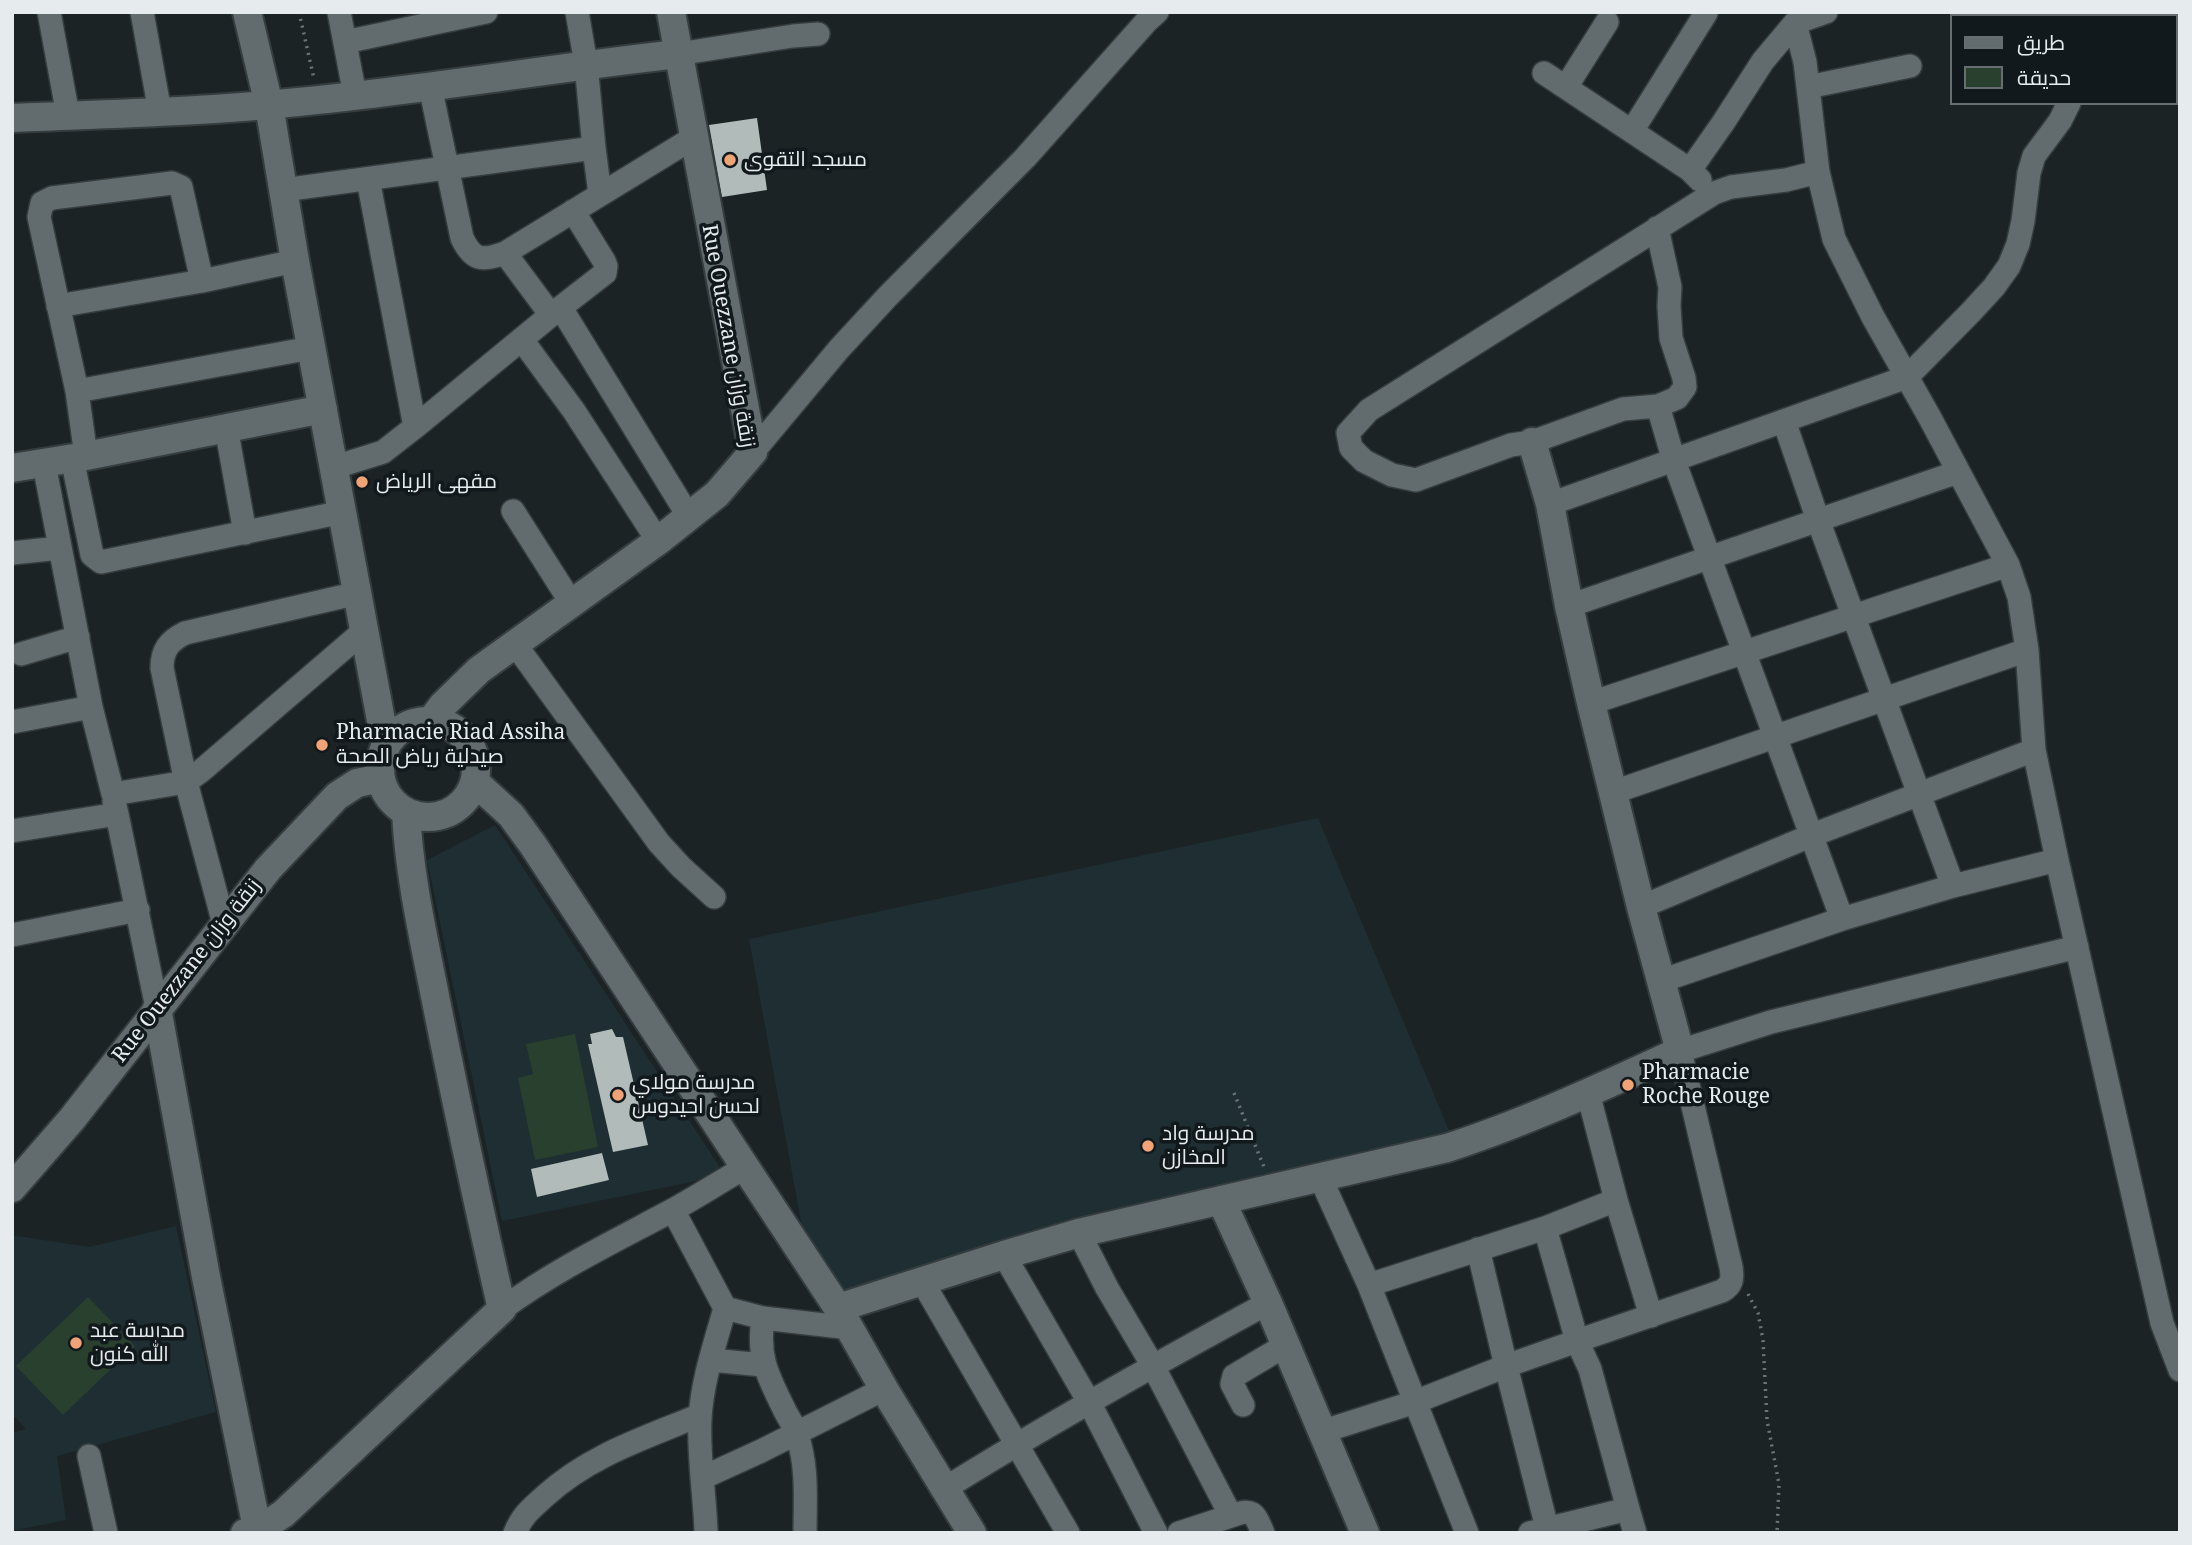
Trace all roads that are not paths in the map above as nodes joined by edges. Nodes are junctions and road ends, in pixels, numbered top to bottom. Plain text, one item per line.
1 (48, 12) edge
2 (142, 12) edge
3 (247, 12) edge
4 (339, 12) edge
5 (486, 12) edge
6 (577, 12) edge
7 (671, 12) edge
8 (1157, 12) edge
9 (1826, 12) edge
10 (1706, 13) edge
11 (1607, 22) dead end
12 (1795, 23) junction
13 (818, 34) dead end
14 (345, 42) junction
15 (678, 54) junction
16 (586, 64) junction
17 (1910, 66) dead end
18 (1544, 73) dead end
19 (430, 86) junction
20 (1566, 87) junction
21 (1808, 87) junction
22 (355, 95) junction
23 (269, 105) junction
24 (2068, 105) edge
25 (160, 111) junction
26 (68, 115) junction
27 (12, 118) edge
28 (1632, 131) junction
29 (693, 138) junction
30 (594, 148) junction
31 (447, 168) junction
32 (1690, 170) junction
33 (1818, 172) junction
34 (368, 179) junction
35 (283, 190) junction
36 (1714, 193) junction
37 (600, 194) junction
38 (573, 211) junction
39 (1657, 228) junction
40 (505, 253) junction
41 (295, 261) junction
42 (202, 281) junction
43 (58, 306) junction
44 (556, 312) junction
45 (522, 340) junction
46 (311, 348) junction
47 (1907, 377) junction
48 (76, 391) junction
49 (1658, 406) junction
50 (323, 409) junction
51 (1784, 421) junction
52 (226, 427) junction
53 (415, 427) junction
54 (1532, 442) junction
55 (753, 452) junction
56 (79, 457) junction
57 (1674, 461) junction
58 (44, 464) junction
59 (335, 467) junction
60 (12, 468) edge
61 (1958, 472) junction
62 (1550, 505) junction
63 (513, 511) dead end
64 (343, 512) junction
65 (689, 517) junction
66 (1818, 520) junction
67 (245, 533) junction
68 (658, 541) junction
69 (60, 548) junction
70 (12, 553) edge
71 (1710, 557) junction
72 (2008, 565) junction
73 (358, 593) junction
74 (572, 604) junction
75 (1569, 606) junction
76 (1854, 616) junction
77 (365, 630) junction
78 (78, 637) junction
79 (515, 644) junction
80 (2027, 650) junction
81 (1744, 652) junction
82 (21, 654) dead end
83 (1884, 699) junction
84 (1591, 703) junction
85 (91, 707) junction
86 (431, 721) junction
87 (12, 722) edge
88 (1775, 736) junction
89 (386, 747) junction
90 (2034, 750) junction
91 (381, 778) junction
92 (186, 782) junction
93 (475, 782) junction
94 (1614, 792) junction
95 (1920, 793) junction
96 (115, 804) junction
97 (406, 812) junction
98 (12, 831) edge
99 (1810, 836) junction
100 (2057, 860) junction
101 (1953, 886) junction
102 (714, 897) dead end
103 (1641, 907) junction
104 (138, 910) junction
105 (1842, 919) junction
106 (223, 924) junction
107 (12, 935) edge
108 (2077, 947) junction
109 (1661, 981) junction
110 (157, 1008) junction
111 (1680, 1051) junction
112 (1588, 1093) junction
113 (746, 1167) junction
114 (1320, 1177) junction
115 (12, 1188) edge
116 (1221, 1200) junction
117 (1616, 1200) junction
118 (673, 1210) junction
119 (1545, 1228) junction
120 (1079, 1233) junction
121 (1478, 1249) junction
122 (1004, 1255) junction
123 (922, 1281) junction
124 (1369, 1286) junction
125 (1268, 1303) junction
126 (725, 1308) junction
127 (502, 1309) junction
128 (1651, 1316) junction
129 (763, 1318) junction
130 (844, 1318) junction
131 (1577, 1341) junction
132 (1286, 1345) junction
133 (711, 1360) junction
134 (763, 1365) junction
135 (1153, 1366) junction
136 (1506, 1366) junction
137 (2180, 1370) edge
138 (884, 1389) junction
139 (1088, 1402) junction
140 (1415, 1402) junction
141 (1242, 1405) dead end
142 (700, 1415) junction
143 (1321, 1432) junction
144 (797, 1433) junction
145 (1017, 1443) junction
146 (89, 1456) dead end
147 (702, 1478) junction
148 (944, 1489) junction
149 (1628, 1508) junction
150 (1231, 1516) junction
151 (1538, 1531) edge
152 (253, 1532) edge
153 (106, 1533) edge
154 (514, 1533) edge
155 (706, 1533) edge
156 (805, 1533) edge
157 (972, 1533) edge
158 (1068, 1533) edge
159 (1156, 1533) edge
160 (1179, 1533) edge
161 (1263, 1533) edge
162 (1365, 1533) edge
163 (1467, 1533) edge
164 (1635, 1533) edge

1 - 26 street
2 - 25 street
3 - 23 street
4 - 14 street
5 - 14 street
6 - 16 street
7 - 15 street, Rue Ouezzane زنقة وزان
8 - 55 street
9 - 12 street
10 - 28 street
11 - 20 street
12 - 21 street
12 - 32 street
13 - 15 street
14 - 22 street
15 - 16 street
15 - 29 street, Rue Ouezzane زنقة وزان
16 - 19 street
16 - 30 street
17 - 21 street
18 - 20 street
19 - 22 street
19 - 31 street
20 - 28 street
21 - 33 street
22 - 23 street
23 - 25 street
23 - 35 street
24 - 47 street
25 - 26 street
26 - 27 street
28 - 32 street
29 - 37 street
29 - 55 street, Rue Ouezzane زنقة وزان
30 - 31 street
30 - 37 street
31 - 34 street
31 - 40 street
32 - 36 street
33 - 36 street
33 - 47 street
34 - 35 street
34 - 53 street
35 - 41 street
36 - 39 street
37 - 38 street
38 - 40 street
38 - 44 street
39 - 49 street
39 - 54 street
40 - 44 street
41 - 42 street
41 - 46 street
42 - 43 street
42 - 43 street
43 - 48 street
44 - 45 street
44 - 65 street
45 - 53 street
45 - 68 street
46 - 48 street
46 - 50 street
47 - 51 street
47 - 61 street
48 - 56 street
49 - 54 street
49 - 57 street
50 - 52 street
50 - 59 street
51 - 57 street
51 - 66 street
52 - 56 street
52 - 67 street
53 - 59 street
54 - 62 street
55 - 65 street, Rue Ouezzane زنقة وزان
56 - 58 street
56 - 67 street
57 - 62 street
57 - 71 street
58 - 60 street
58 - 69 street
59 - 64 street
61 - 66 street
61 - 72 street
62 - 75 street
63 - 74 street
64 - 67 street
64 - 73 street
65 - 68 street, Rue Ouezzane زنقة وزان
66 - 71 street
66 - 76 street
68 - 74 street, Rue Ouezzane زنقة وزان
69 - 70 street
69 - 78 street
71 - 75 street
71 - 81 street
72 - 76 street
72 - 80 street
73 - 77 street
73 - 92 street
74 - 79 street, Rue Ouezzane زنقة وزان
75 - 84 street
76 - 81 street
76 - 83 street
77 - 89 street
77 - 92 street
78 - 82 street
78 - 85 street
79 - 86 street, Rue Ouezzane زنقة وزان
79 - 102 street
80 - 83 street
80 - 90 street
81 - 84 street
81 - 88 street
83 - 88 street
83 - 95 street
84 - 94 street
85 - 87 street
85 - 96 street
86 - 89 street
86 - 93 street
88 - 94 street
88 - 99 street
89 - 91 street
90 - 95 street
90 - 100 street
91 - 97 street
91 - 106 street, Rue Ouezzane زنقة وزان
92 - 96 street
92 - 106 street
93 - 97 street
93 - 113 street
94 - 103 street
95 - 99 street
95 - 101 street
96 - 98 street
96 - 104 street
97 - 127 street
99 - 103 street
99 - 105 street
100 - 101 street
100 - 108 street
101 - 105 street
103 - 109 street
104 - 107 street
104 - 110 street
105 - 109 street
106 - 110 street, Rue Ouezzane زنقة وزان
108 - 111 street
108 - 137 street
109 - 111 street
110 - 115 street, Rue Ouezzane زنقة وزان
110 - 152 street
111 - 112 street
111 - 128 street
112 - 114 street
112 - 117 street
113 - 118 street
113 - 130 street
114 - 116 street
114 - 124 street
116 - 120 street
116 - 125 street
117 - 119 street
117 - 128 street
118 - 126 street
118 - 127 street
119 - 121 street
119 - 131 street
120 - 122 street
120 - 135 street
121 - 124 street
121 - 136 street
122 - 123 street
122 - 139 street
123 - 130 street
123 - 145 street
124 - 140 street
125 - 132 street
125 - 135 street
126 - 129 street
126 - 133 street
127 - 152 street
128 - 131 street
129 - 130 street
129 - 134 street
130 - 138 street
131 - 136 street
131 - 149 street
132 - 141 street
132 - 143 street
133 - 134 street
133 - 142 street
134 - 144 street
135 - 139 street
135 - 150 street
136 - 140 street
136 - 151 street
138 - 144 street
138 - 148 street
139 - 145 street
139 - 159 street
140 - 143 street
140 - 163 street
142 - 147 street
142 - 154 street
143 - 162 street
144 - 147 street
144 - 156 street
145 - 148 street
145 - 158 street
146 - 153 street
147 - 155 street
148 - 157 street
149 - 151 street
149 - 164 street
150 - 160 street
150 - 161 street

